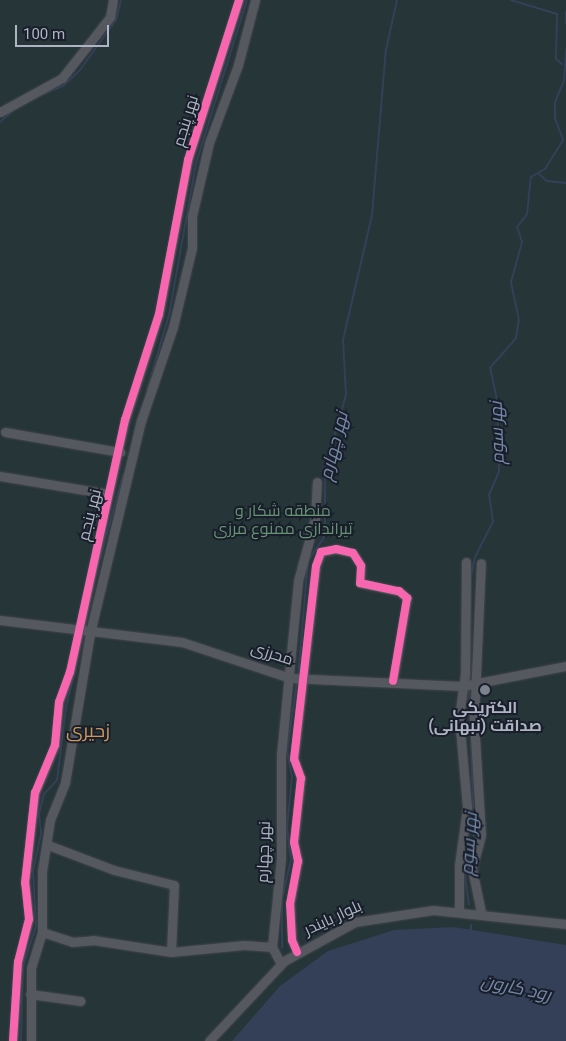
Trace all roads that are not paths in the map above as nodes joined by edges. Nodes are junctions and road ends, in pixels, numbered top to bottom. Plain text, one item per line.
1 (113, 0) edge
2 (239, 0) edge
3 (255, 0) edge
4 (235, 37) junction
5 (0, 112) edge
6 (5, 432) dead end
7 (120, 452) junction
8 (0, 476) edge
9 (317, 482) dead end
10 (109, 494) junction
11 (466, 562) dead end
12 (481, 563) dead end
13 (0, 620) edge
14 (83, 632) junction
15 (566, 666) edge
16 (297, 678) junction
17 (393, 681) junction
18 (469, 685) junction
19 (48, 845) junction
20 (459, 911) junction
21 (480, 912) junction
22 (566, 924) edge
23 (42, 932) junction
24 (272, 948) junction
25 (171, 952) junction
26 (297, 952) junction
27 (281, 964) junction
28 (30, 994) junction
29 (81, 1001) dead end
30 (13, 1041) edge
31 (31, 1041) edge
32 (209, 1041) edge

1 - 5 street
2 - 4 street, نهر پنجم
3 - 4 street, نهر پنجم
4 - 7 street, نهر پنجم
4 - 14 street, نهر پنجم
6 - 7 street
7 - 10 street, نهر پنجم
8 - 10 street
9 - 16 street
10 - 14 street, نهر پنجم
11 - 18 street
12 - 18 street
13 - 14 street, محرزی
14 - 16 street, محرزی
14 - 19 street, نهر پنجم
14 - 30 street, نهر پنجم
15 - 18 street, محرزی
16 - 17 street, محرزی
16 - 17 street
16 - 24 street, نهر چهارم
16 - 26 street
17 - 18 street, محرزی
18 - 20 street
18 - 21 street
19 - 23 street, نهر پنجم
19 - 25 street
20 - 21 street, بلوار بایندر
20 - 26 street, بلوار بایندر
21 - 22 street, بلوار بایندر
23 - 25 street
23 - 28 street, نهر پنجم
24 - 25 street
24 - 27 street
26 - 27 street, بلوار بایندر
27 - 32 street, بلوار بایندر
28 - 29 street
28 - 31 street, نهر پنجم

